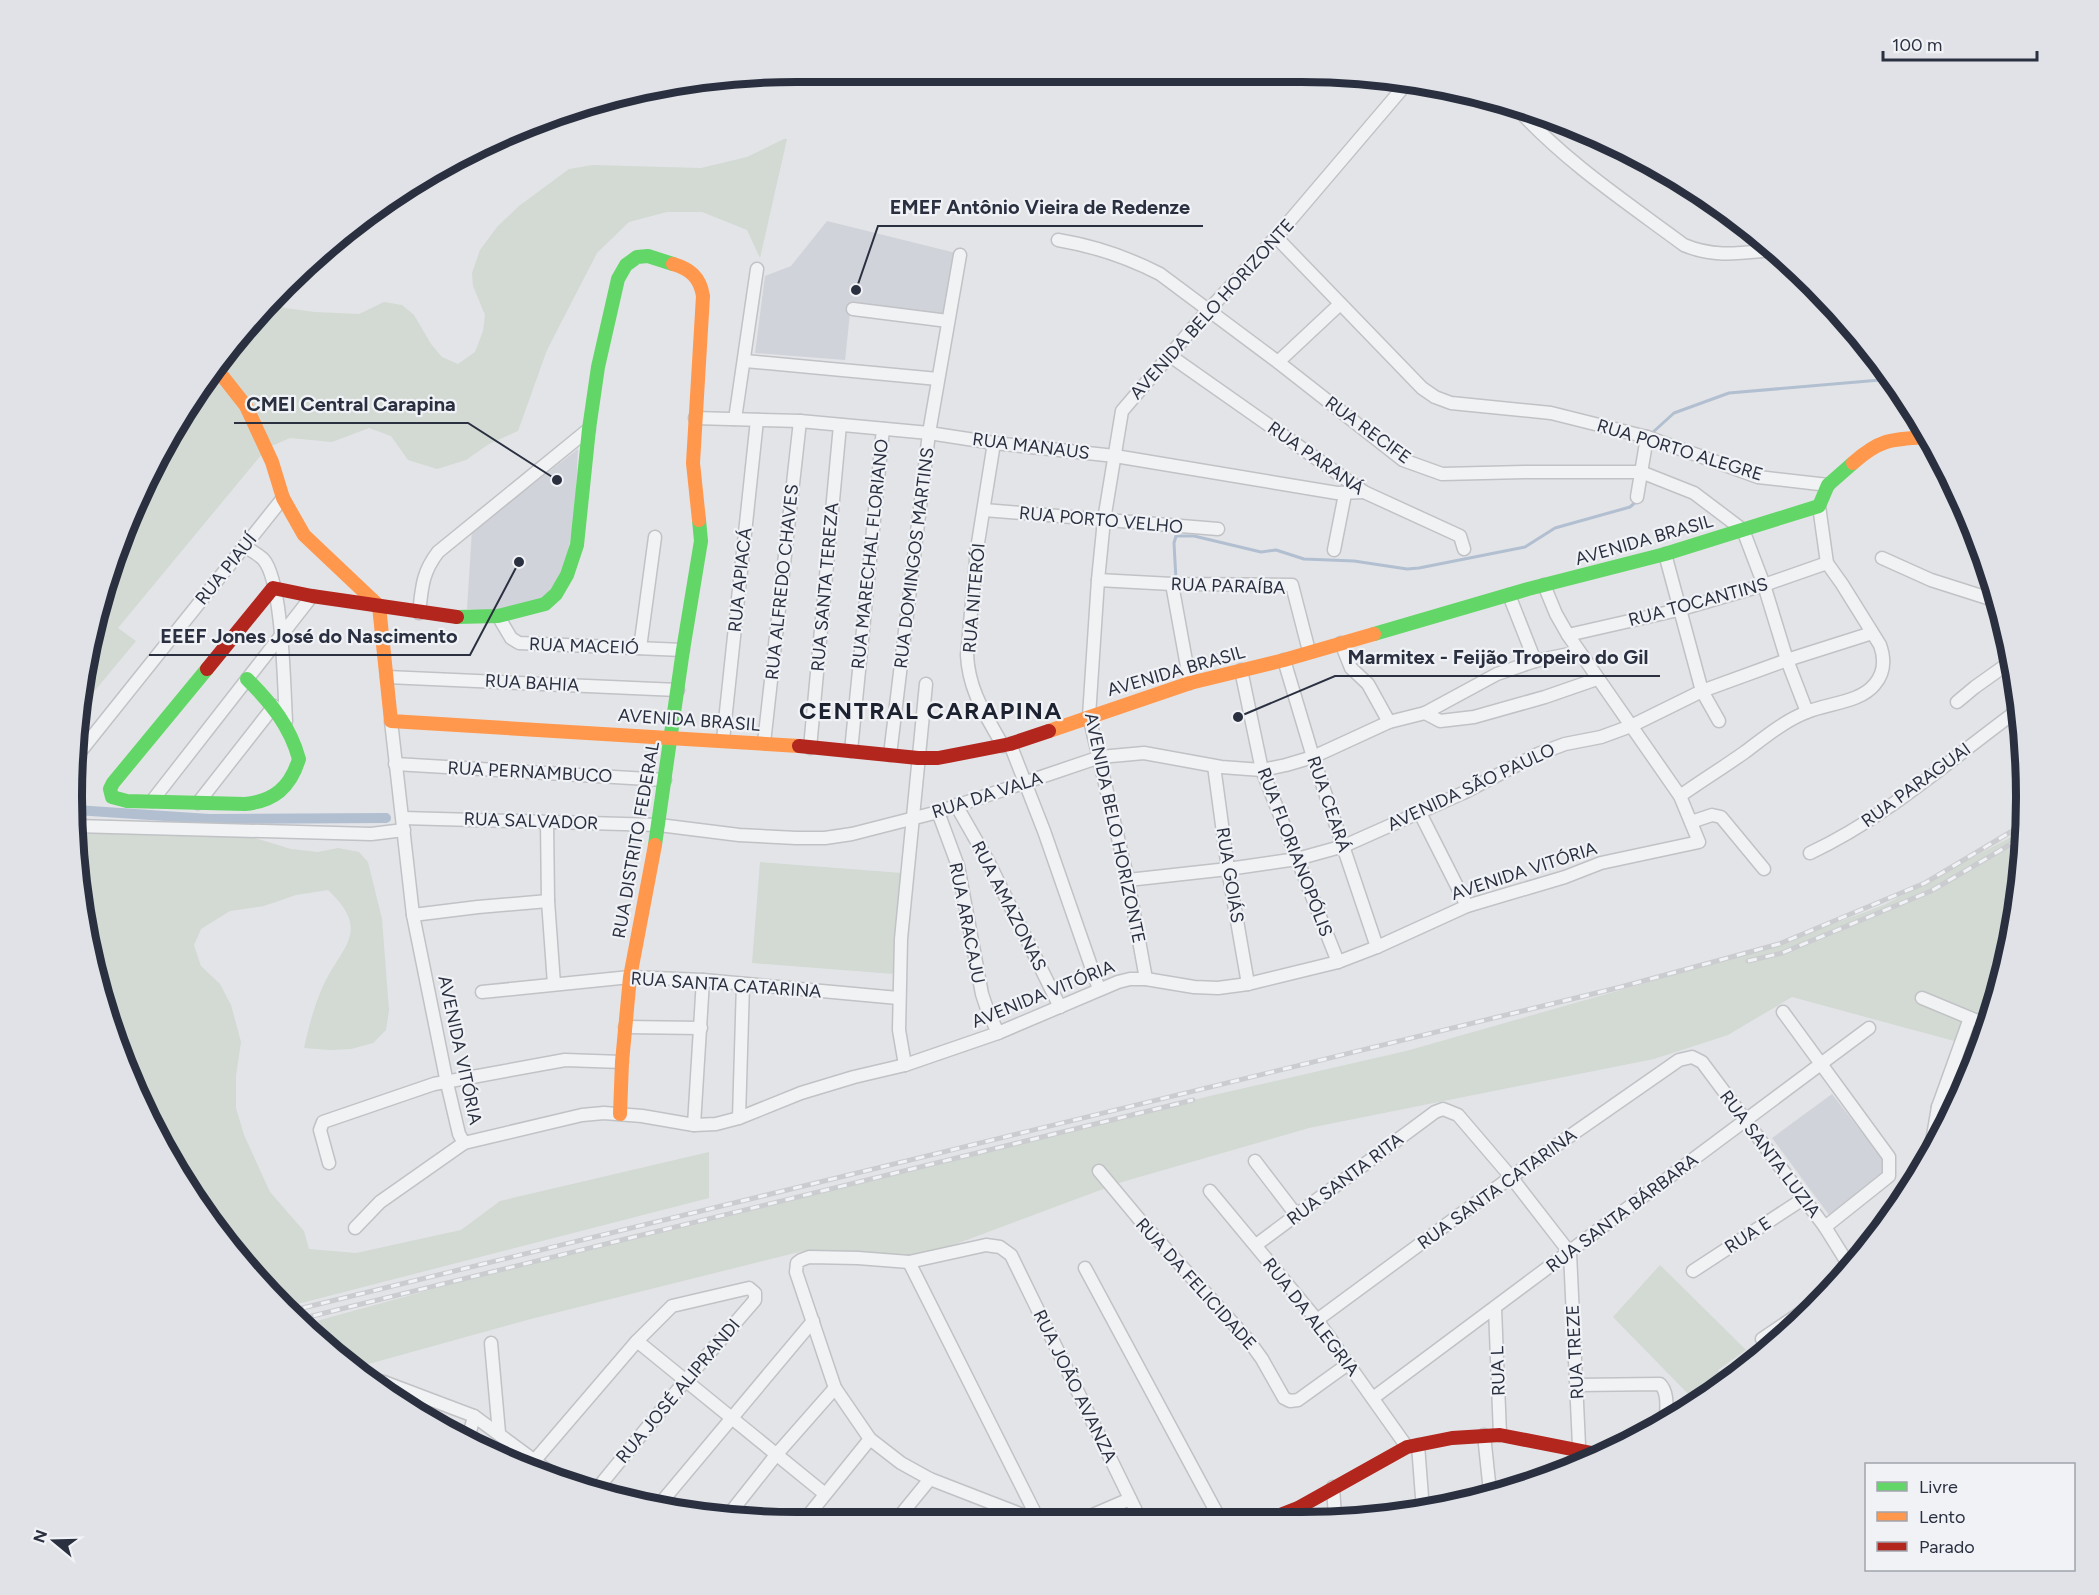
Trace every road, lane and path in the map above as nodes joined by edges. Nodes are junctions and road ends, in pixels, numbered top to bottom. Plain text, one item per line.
1 (1399, 90) edge
2 (1402, 90) edge
3 (1396, 99) junction
4 (1526, 119) edge
5 (1276, 237) junction
6 (1058, 240) dead end
7 (1762, 251) edge
8 (960, 255) dead end
9 (757, 269) dead end
10 (1340, 304) junction
11 (853, 309) dead end
12 (1209, 310) junction
13 (948, 321) junction
14 (1169, 356) junction
15 (745, 361) junction
16 (1278, 362) junction
17 (221, 374) edge
18 (938, 379) junction
19 (695, 418) junction
20 (735, 419) junction
21 (757, 420) junction
22 (800, 422) junction
23 (840, 425) junction
24 (589, 429) junction
25 (883, 429) junction
26 (929, 433) junction
27 (1647, 436) junction
28 (1919, 437) edge
29 (994, 443) junction
30 (1115, 456) junction
31 (1641, 472) junction
32 (1828, 485) junction
33 (1364, 492) junction
34 (1345, 494) junction
35 (1637, 497) dead end
36 (283, 498) junction
37 (1819, 506) junction
38 (984, 510) junction
39 (1104, 520) junction
40 (1218, 529) dead end
41 (1743, 530) junction
42 (655, 537) dead end
43 (244, 546) junction
44 (1464, 549) dead end
45 (1334, 550) dead end
46 (1665, 554) junction
47 (1882, 558) dead end
48 (1827, 563) junction
49 (1098, 580) junction
50 (1172, 584) junction
51 (1544, 585) junction
52 (1764, 585) junction
53 (273, 588) junction
54 (1509, 595) junction
55 (312, 596) junction
56 (1988, 599) edge
57 (380, 606) junction
58 (1678, 610) junction
59 (419, 613) junction
60 (498, 616) junction
61 (1872, 633) junction
62 (1568, 635) junction
63 (282, 636) junction
64 (1341, 643) junction
65 (640, 648) junction
66 (683, 650) junction
67 (1309, 651) junction
68 (1579, 652) junction
69 (1284, 660) junction
70 (1787, 660) junction
71 (1535, 661) junction
72 (2004, 666) edge
73 (1240, 670) junction
74 (387, 677) junction
75 (247, 679) junction
76 (1597, 679) junction
77 (1190, 683) junction
78 (926, 684) dead end
79 (678, 690) junction
80 (1702, 691) junction
81 (1957, 702) dead end
82 (274, 706) junction
83 (1807, 712) junction
84 (1425, 713) junction
85 (2011, 715) edge
86 (1089, 716) junction
87 (286, 721) junction
88 (391, 721) junction
89 (1389, 722) junction
90 (1719, 722) dead end
91 (1631, 726) junction
92 (672, 736) junction
93 (723, 741) junction
94 (764, 743) junction
95 (1006, 745) junction
96 (84, 746) edge
97 (810, 748) junction
98 (851, 751) junction
99 (890, 755) junction
100 (1100, 757) junction
101 (1313, 757) junction
102 (918, 758) junction
103 (395, 764) junction
104 (1214, 766) junction
105 (1262, 770) junction
106 (665, 780) junction
107 (1025, 783) junction
108 (1680, 796) junction
109 (152, 801) junction
110 (198, 803) junction
111 (956, 806) junction
112 (938, 812) junction
113 (1419, 813) junction
114 (911, 820) junction
115 (547, 822) junction
116 (1691, 822) junction
117 (404, 824) junction
118 (659, 825) junction
119 (83, 826) edge
120 (1344, 846) junction
121 (1810, 853) dead end
122 (1297, 859) junction
123 (1228, 869) junction
124 (1764, 869) dead end
125 (1128, 880) junction
126 (548, 901) junction
127 (1467, 906) junction
128 (413, 915) junction
129 (1377, 947) junction
130 (1338, 962) junction
131 (630, 976) junction
132 (1146, 979) junction
133 (703, 981) junction
134 (554, 984) junction
135 (743, 984) junction
136 (1248, 984) junction
137 (1099, 989) junction
138 (482, 992) dead end
139 (898, 998) junction
140 (1922, 998) dead end
141 (1060, 1007) junction
142 (1783, 1012) dead end
143 (1971, 1018) junction
144 (1980, 1022) edge
145 (625, 1027) junction
146 (701, 1028) junction
147 (1869, 1028) dead end
148 (998, 1033) junction
149 (1679, 1060) joint
150 (622, 1062) junction
151 (1820, 1064) junction
152 (904, 1065) junction
153 (447, 1083) junction
154 (1938, 1107) junction
155 (1946, 1107) edge
156 (620, 1114) junction
157 (739, 1118) junction
158 (1744, 1121) junction
159 (694, 1125) junction
160 (1934, 1131) edge
161 (464, 1143) junction
162 (1255, 1161) dead end
163 (329, 1163) dead end
164 (1100, 1171) dead end
165 (1510, 1178) junction
166 (1210, 1191) dead end
167 (1803, 1199) junction
168 (1297, 1216) junction
169 (1825, 1227) junction
170 (355, 1228) dead end
171 (1256, 1245) junction
172 (1570, 1253) junction
173 (1846, 1261) edge
174 (909, 1262) junction
175 (1085, 1268) dead end
176 (1693, 1271) dead end
177 (1496, 1308) junction
178 (813, 1320) junction
179 (1317, 1320) junction
180 (1786, 1323) edge
181 (1762, 1339) dead end
182 (637, 1341) junction
183 (491, 1343) dead end
184 (1348, 1364) junction
185 (685, 1381) junction
186 (1577, 1384) junction
187 (835, 1388) junction
188 (397, 1390) edge
189 (1373, 1398) junction
190 (1666, 1413) edge
191 (474, 1416) junction
192 (731, 1418) junction
193 (470, 1433) edge
194 (499, 1433) junction
195 (1484, 1435) junction
196 (1500, 1435) junction
197 (870, 1439) junction
198 (1412, 1446) junction
199 (1580, 1451) junction
200 (1588, 1452) edge
201 (776, 1455) junction
202 (1580, 1456) edge
203 (529, 1460) edge
204 (535, 1460) junction
205 (541, 1464) edge
206 (930, 1479) junction
207 (601, 1485) edge
208 (1333, 1487) junction
209 (1490, 1487) edge
210 (825, 1494) junction
211 (1130, 1499) junction
212 (663, 1500) edge
213 (1422, 1502) edge
214 (733, 1509) edge
215 (1335, 1511) edge
216 (811, 1512) edge
217 (903, 1512) edge
218 (1015, 1512) edge
219 (1034, 1512) edge
220 (1100, 1512) edge
221 (1136, 1512) edge
222 (1216, 1512) edge
223 (1288, 1512) edge

1 - 3 street
2 - 3 street, AVENIDA BELO HORIZONTE
3 - 5 street, AVENIDA BELO HORIZONTE
4 - 7 street
5 - 10 street, RUA PORTO ALEGRE
5 - 12 street, AVENIDA BELO HORIZONTE
6 - 12 street, RUA RECIFE
8 - 13 street, RUA DOMINGOS MARTINS
9 - 15 street
10 - 16 street
10 - 27 street, RUA PORTO ALEGRE
11 - 13 street
12 - 14 street, AVENIDA BELO HORIZONTE
12 - 16 street, RUA RECIFE
13 - 18 street, RUA DOMINGOS MARTINS
14 - 30 street, AVENIDA BELO HORIZONTE
14 - 33 street, RUA PARANÁ
15 - 18 street
15 - 20 street
16 - 31 street, RUA RECIFE
17 - 36 street
18 - 26 street, RUA DOMINGOS MARTINS
19 - 20 street, RUA MANAUS
19 - 24 street, RUA DISTRITO FEDERAL
19 - 66 street, RUA DISTRITO FEDERAL
20 - 21 street, RUA MANAUS
21 - 22 street, RUA MANAUS
21 - 93 street, RUA APIACÁ
22 - 23 street, RUA MANAUS
22 - 94 street, RUA ALFREDO CHAVES
23 - 25 street, RUA MANAUS
23 - 97 street, RUA SANTA TEREZA
24 - 59 street
24 - 60 street, RUA DISTRITO FEDERAL
25 - 26 street, RUA MANAUS
25 - 98 street, RUA MARECHAL FLORIANO
26 - 29 street, RUA MANAUS
26 - 99 street, RUA DOMINGOS MARTINS
27 - 31 street
27 - 32 street, RUA PORTO ALEGRE
28 - 32 street
29 - 30 street, RUA MANAUS
29 - 38 street, RUA NITERÓI
30 - 34 street, RUA MANAUS
30 - 39 street, AVENIDA BELO HORIZONTE
31 - 35 street
31 - 41 street, RUA RECIFE
32 - 37 street
33 - 34 street, RUA MANAUS
33 - 44 street, RUA PARANÁ
34 - 45 street
36 - 43 street, RUA PIAUÍ
36 - 57 street
37 - 41 street, AVENIDA BRASIL
37 - 48 street
38 - 39 street, RUA PORTO VELHO
38 - 95 street, RUA NITERÓI
39 - 40 street, RUA PORTO VELHO
39 - 49 street, AVENIDA BELO HORIZONTE
41 - 46 street, AVENIDA BRASIL
41 - 52 street
42 - 65 street
43 - 53 street
43 - 96 street, RUA PIAUÍ
46 - 51 street, AVENIDA BRASIL
46 - 58 street
47 - 56 street
48 - 52 street, RUA TOCANTINS
48 - 61 street
49 - 50 street, RUA PARAÍBA
49 - 86 street, AVENIDA BELO HORIZONTE
50 - 67 street, RUA PARAÍBA
50 - 77 street
51 - 54 street, AVENIDA BRASIL
51 - 62 street, AVENIDA VITÓRIA
52 - 58 street, RUA TOCANTINS
52 - 70 street
53 - 55 street, RUA DISTRITO FEDERAL
53 - 63 street
53 - 109 street
54 - 64 street, AVENIDA BRASIL
54 - 71 street
55 - 57 street, RUA DISTRITO FEDERAL
55 - 63 street
57 - 59 street, RUA DISTRITO FEDERAL
57 - 74 street, AVENIDA VITÓRIA
58 - 62 street, RUA TOCANTINS
58 - 80 street
59 - 60 street, RUA DISTRITO FEDERAL
60 - 65 street, RUA MACEIÓ
61 - 70 street, AVENIDA SÃO PAULO
61 - 83 street
62 - 68 street, AVENIDA VITÓRIA
63 - 75 street
63 - 87 street
64 - 67 street, AVENIDA BRASIL
64 - 89 street
65 - 66 street, RUA MACEIÓ
66 - 79 street, RUA DISTRITO FEDERAL
67 - 69 street, AVENIDA BRASIL
68 - 71 street
68 - 76 street, AVENIDA VITÓRIA
69 - 73 street, AVENIDA BRASIL
69 - 101 street, RUA CEARÁ
70 - 80 street, AVENIDA SÃO PAULO
70 - 83 street
71 - 84 street
72 - 81 street
73 - 77 street, AVENIDA BRASIL
73 - 105 street, RUA FLORIANOPÓLIS
74 - 79 street, RUA BAHIA
74 - 88 street, AVENIDA VITÓRIA
75 - 82 street
75 - 109 street
76 - 84 street
76 - 91 street, AVENIDA VITÓRIA
77 - 86 street, AVENIDA BRASIL
78 - 102 street
79 - 92 street, RUA DISTRITO FEDERAL
80 - 90 street
80 - 91 street, AVENIDA SÃO PAULO
82 - 87 street
82 - 110 street
83 - 108 street
84 - 89 street, RUA DA VALA
85 - 121 street, RUA PARAGUAI
86 - 95 street, AVENIDA BRASIL
86 - 100 street, AVENIDA BELO HORIZONTE
87 - 110 street
88 - 92 street, AVENIDA BRASIL
88 - 103 street, AVENIDA VITÓRIA
89 - 101 street, RUA DA VALA
91 - 108 street, AVENIDA VITÓRIA
91 - 113 street, AVENIDA SÃO PAULO
92 - 93 street, AVENIDA BRASIL
92 - 106 street, RUA DISTRITO FEDERAL
93 - 94 street, AVENIDA BRASIL
94 - 97 street, AVENIDA BRASIL
95 - 102 street, AVENIDA BRASIL
95 - 107 street, RUA NITERÓI
97 - 98 street, AVENIDA BRASIL
98 - 99 street, AVENIDA BRASIL
99 - 102 street, AVENIDA BRASIL
100 - 104 street, RUA DA VALA
100 - 107 street, RUA DA VALA
100 - 125 street, AVENIDA BELO HORIZONTE
101 - 105 street, RUA DA VALA
101 - 120 street, RUA CEARÁ
102 - 114 street
103 - 106 street, RUA PERNAMBUCO
103 - 117 street, AVENIDA VITÓRIA
104 - 105 street, RUA DA VALA
104 - 123 street, RUA GOIÁS
105 - 122 street, RUA FLORIANOPÓLIS
106 - 118 street, RUA DISTRITO FEDERAL
107 - 111 street, RUA DA VALA
107 - 137 street, RUA NITERÓI
108 - 116 street, AVENIDA VITÓRIA
109 - 110 street
111 - 112 street, RUA DA VALA
111 - 141 street, RUA AMAZONAS
112 - 114 street, RUA DA VALA
112 - 148 street, RUA ARACAJU
113 - 120 street, AVENIDA SÃO PAULO
113 - 127 street
114 - 118 street, RUA DA VALA
114 - 139 street
115 - 117 street, RUA SALVADOR
115 - 118 street, RUA SALVADOR
115 - 126 street
116 - 124 street
116 - 127 street, AVENIDA VITÓRIA
117 - 119 street, RUA SALVADOR
117 - 128 street, AVENIDA VITÓRIA
118 - 131 street, RUA DISTRITO FEDERAL
120 - 122 street, AVENIDA SÃO PAULO
120 - 129 street, RUA CEARÁ
122 - 123 street, AVENIDA SÃO PAULO
122 - 130 street, RUA FLORIANOPÓLIS
123 - 125 street, AVENIDA SÃO PAULO
123 - 136 street, RUA GOIÁS
125 - 132 street, AVENIDA BELO HORIZONTE
126 - 128 street
126 - 134 street
127 - 129 street, AVENIDA VITÓRIA
128 - 153 street, AVENIDA VITÓRIA
129 - 130 street, AVENIDA VITÓRIA
130 - 136 street, AVENIDA VITÓRIA
131 - 133 street, RUA SANTA CATARINA
131 - 134 street, RUA SANTA CATARINA
131 - 145 street, RUA DISTRITO FEDERAL
132 - 136 street, AVENIDA VITÓRIA
132 - 137 street, AVENIDA VITÓRIA
133 - 135 street, RUA SANTA CATARINA
133 - 146 street
134 - 138 street, RUA SANTA CATARINA
135 - 139 street, RUA SANTA CATARINA
135 - 157 street
137 - 141 street, AVENIDA VITÓRIA
139 - 152 street
140 - 143 street
141 - 148 street, AVENIDA VITÓRIA
142 - 151 street
143 - 144 street
143 - 154 street
145 - 146 street
145 - 150 street, RUA DISTRITO FEDERAL
146 - 159 street
147 - 151 street, RUA SANTA BÁRBARA
148 - 152 street, AVENIDA VITÓRIA
149 - 158 street, RUA SANTA LUZIA
149 - 165 street, RUA SANTA CATARINA
150 - 153 street
150 - 156 street, RUA DISTRITO FEDERAL
151 - 158 street, RUA SANTA BÁRBARA
151 - 169 street
152 - 157 street, AVENIDA VITÓRIA
153 - 161 street, AVENIDA VITÓRIA
153 - 163 street
154 - 155 street
154 - 160 street
156 - 159 street, AVENIDA VITÓRIA
156 - 161 street, AVENIDA VITÓRIA
157 - 159 street, AVENIDA VITÓRIA
158 - 167 street, RUA SANTA LUZIA
158 - 172 street, RUA SANTA BÁRBARA
161 - 170 street
162 - 168 street
164 - 184 street, RUA DA FELICIDADE
165 - 168 street, RUA SANTA RITA
165 - 172 street
165 - 179 street, RUA SANTA CATARINA
166 - 171 street, RUA DA ALEGRIA
167 - 169 street, RUA SANTA LUZIA
167 - 176 street, RUA E
168 - 171 street, RUA SANTA RITA
169 - 173 street, RUA SANTA LUZIA
171 - 179 street, RUA DA ALEGRIA
172 - 177 street, RUA SANTA BÁRBARA
172 - 186 street, RUA TREZE
174 - 178 street
174 - 211 street, RUA JOÃO AVANZA
174 - 219 street
175 - 222 street
177 - 189 street, RUA SANTA BÁRBARA
177 - 196 street, RUA L
178 - 187 street
178 - 192 street
179 - 184 street, RUA DA ALEGRIA
180 - 181 street
182 - 185 street
182 - 185 street, RUA JOSÉ ALIPRANDI
182 - 204 street
183 - 194 street
184 - 189 street, RUA DA ALEGRIA
185 - 192 street
185 - 207 street, RUA JOSÉ ALIPRANDI
186 - 190 street
186 - 199 street, RUA TREZE
187 - 197 street
187 - 201 street
188 - 191 street
189 - 198 street, RUA DA ALEGRIA
191 - 193 street
191 - 194 street
192 - 201 street
192 - 212 street
194 - 204 street
195 - 196 street
195 - 198 street
195 - 209 street
196 - 199 street
197 - 206 street
197 - 210 street
198 - 208 street
198 - 213 street
199 - 200 street
199 - 202 street, RUA TREZE
201 - 210 street
201 - 214 street
203 - 204 street
204 - 205 street
206 - 217 street
206 - 218 street
208 - 215 street
208 - 223 street
210 - 216 street
211 - 220 street
211 - 221 street, RUA JOÃO AVANZA

